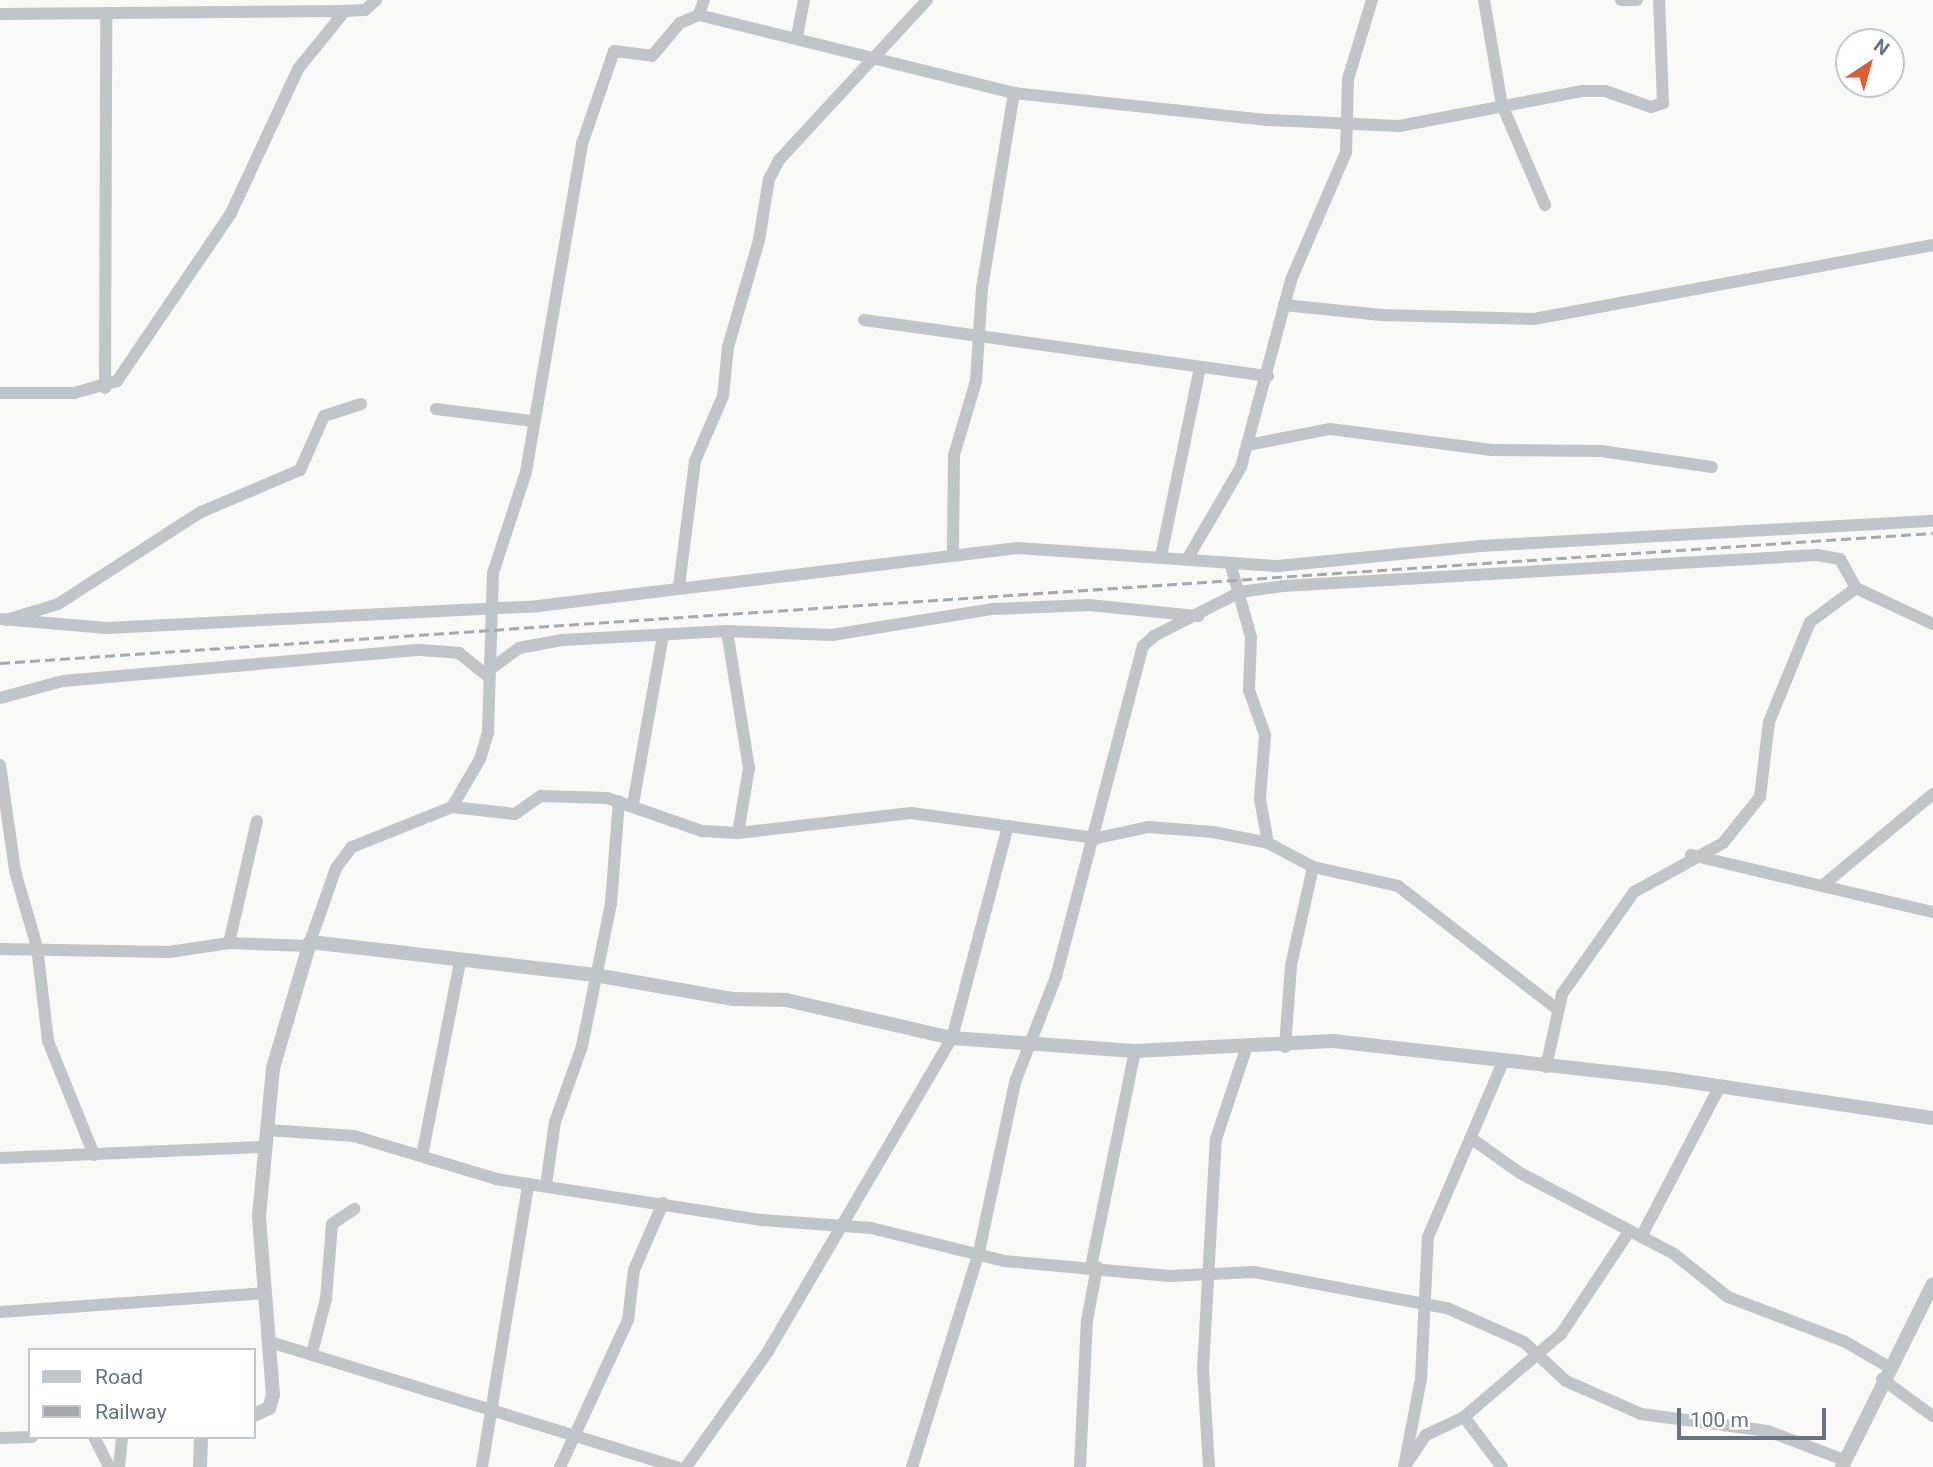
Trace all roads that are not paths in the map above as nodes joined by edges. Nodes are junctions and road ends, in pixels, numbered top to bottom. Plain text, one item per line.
1 (376, 0) edge
2 (704, 0) edge
3 (804, 0) edge
4 (927, 0) edge
5 (1372, 0) edge
6 (1484, 0) edge
7 (1621, 0) edge
8 (1637, 0) edge
9 (1659, 0) edge
10 (26, 6) edge
11 (188, 6) edge
12 (345, 11) junction
13 (0, 14) edge
14 (106, 15) junction
15 (699, 15) junction
16 (797, 36) junction
17 (878, 55) junction
18 (1014, 93) junction
19 (1502, 105) junction
20 (1349, 123) junction
21 (1545, 205) dead end
22 (1933, 245) edge
23 (1284, 305) junction
24 (864, 320) dead end
25 (979, 338) junction
26 (1200, 367) junction
27 (1268, 376) junction
28 (106, 388) junction
29 (0, 393) edge
30 (361, 404) dead end
31 (436, 409) dead end
32 (533, 421) junction
33 (1248, 446) junction
34 (1712, 467) dead end
35 (1933, 521) edge
36 (953, 553) junction
37 (1161, 556) junction
38 (1189, 556) junction
39 (1231, 566) junction
40 (679, 586) junction
41 (1856, 588) junction
42 (1240, 592) junction
43 (491, 605) junction
44 (1201, 616) junction
45 (2, 621) edge
46 (1933, 624) edge
47 (727, 631) junction
48 (663, 635) junction
49 (489, 674) junction
50 (0, 698) edge
51 (0, 765) edge
52 (1933, 794) edge
53 (619, 801) junction
54 (633, 804) junction
55 (452, 807) junction
56 (257, 821) dead end
57 (1008, 826) junction
58 (738, 833) junction
59 (1097, 838) junction
60 (1268, 843) junction
61 (1691, 855) junction
62 (1313, 867) junction
63 (1822, 886) junction
64 (1933, 912) edge
65 (229, 943) junction
66 (308, 944) junction
67 (37, 947) junction
68 (0, 949) edge
69 (460, 963) junction
70 (595, 975) junction
71 (1556, 1008) junction
72 (952, 1038) junction
73 (1027, 1046) junction
74 (1285, 1047) junction
75 (1246, 1049) junction
76 (1135, 1051) junction
77 (1503, 1062) junction
78 (1546, 1067) junction
79 (1719, 1087) junction
80 (1933, 1118) edge
81 (268, 1130) junction
82 (1472, 1139) junction
83 (266, 1147) junction
84 (94, 1155) junction
85 (422, 1156) junction
86 (0, 1158) edge
87 (528, 1185) junction
88 (546, 1185) junction
89 (663, 1203) junction
90 (354, 1209) dead end
91 (843, 1226) junction
92 (1628, 1233) junction
93 (1642, 1237) junction
94 (979, 1252) junction
95 (1094, 1267) junction
96 (1206, 1275) junction
97 (1933, 1284) edge
98 (265, 1293) junction
99 (1424, 1304) junction
100 (0, 1311) edge
101 (270, 1342) junction
102 (312, 1353) junction
103 (1540, 1353) junction
104 (1884, 1372) junction
105 (493, 1409) junction
106 (256, 1414) edge
107 (1933, 1416) edge
108 (1464, 1417) junction
109 (572, 1434) junction
110 (0, 1437) edge
111 (28, 1437) edge
112 (95, 1439) edge
113 (122, 1439) edge
114 (201, 1439) edge
115 (1843, 1464) edge
116 (109, 1467) edge
117 (119, 1467) edge
118 (200, 1467) edge
119 (482, 1467) edge
120 (560, 1467) edge
121 (677, 1467) edge
122 (686, 1467) edge
123 (912, 1467) edge
124 (1080, 1467) edge
125 (1209, 1467) edge
126 (1404, 1467) edge
127 (1502, 1467) edge

1 - 12 street
2 - 15 street
3 - 16 street
4 - 17 street
5 - 20 street
6 - 19 street
7 - 8 street
9 - 19 street
10 - 13 street
10 - 14 street
11 - 12 street
11 - 14 street
12 - 28 street
14 - 28 street
15 - 16 street
15 - 32 street
16 - 17 street
17 - 18 street
17 - 40 street
18 - 20 street
18 - 25 street
19 - 20 street
19 - 21 street
20 - 23 street
22 - 23 street
23 - 27 street
24 - 25 street
25 - 26 street
25 - 36 street
26 - 27 street
26 - 37 street
27 - 33 street
28 - 29 street
30 - 45 street
31 - 32 street
32 - 43 street
33 - 34 street
33 - 38 street
35 - 39 street
36 - 37 street
36 - 40 street
37 - 38 street
38 - 39 street
39 - 42 street
40 - 43 street
41 - 42 street
41 - 46 street
41 - 61 street
42 - 44 street
42 - 60 street
43 - 45 street
43 - 49 street
44 - 47 street
44 - 59 street
47 - 48 street
47 - 58 street
48 - 49 street
48 - 54 street
49 - 50 street
49 - 55 street
51 - 67 street
52 - 63 street
53 - 54 street
53 - 55 street
53 - 70 street
54 - 58 street
55 - 66 street
56 - 65 street
57 - 58 street
57 - 59 street
57 - 72 street
59 - 60 street
59 - 73 street
60 - 62 street
61 - 63 street
61 - 71 street
62 - 71 street
62 - 74 street
63 - 64 street
65 - 66 street
65 - 67 street
66 - 69 street
66 - 81 street
67 - 68 street
67 - 84 street
69 - 70 street
69 - 85 street
70 - 72 street
70 - 88 street
71 - 78 street
72 - 73 street
72 - 91 street
73 - 76 street
73 - 94 street
74 - 75 street
74 - 77 street
75 - 76 street
75 - 96 street
76 - 95 street
77 - 78 street
77 - 82 street
78 - 79 street
79 - 80 street
79 - 93 street
81 - 83 street
81 - 85 street
82 - 92 street
82 - 99 street
83 - 84 street
83 - 98 street
84 - 86 street
85 - 87 street
87 - 88 street
87 - 105 street
88 - 89 street
89 - 91 street
89 - 109 street
90 - 102 street
91 - 94 street
91 - 122 street
92 - 93 street
92 - 103 street
93 - 104 street
94 - 95 street
94 - 123 street
95 - 96 street
95 - 124 street
96 - 99 street
96 - 125 street
97 - 104 street
98 - 100 street
98 - 101 street
99 - 103 street
99 - 126 street
101 - 102 street
101 - 106 street
102 - 105 street
103 - 108 street
103 - 115 street
104 - 107 street
104 - 115 street
105 - 109 street
105 - 119 street
108 - 126 street
108 - 127 street
109 - 120 street
109 - 121 street
110 - 111 street
112 - 116 street
113 - 117 street
114 - 118 street

